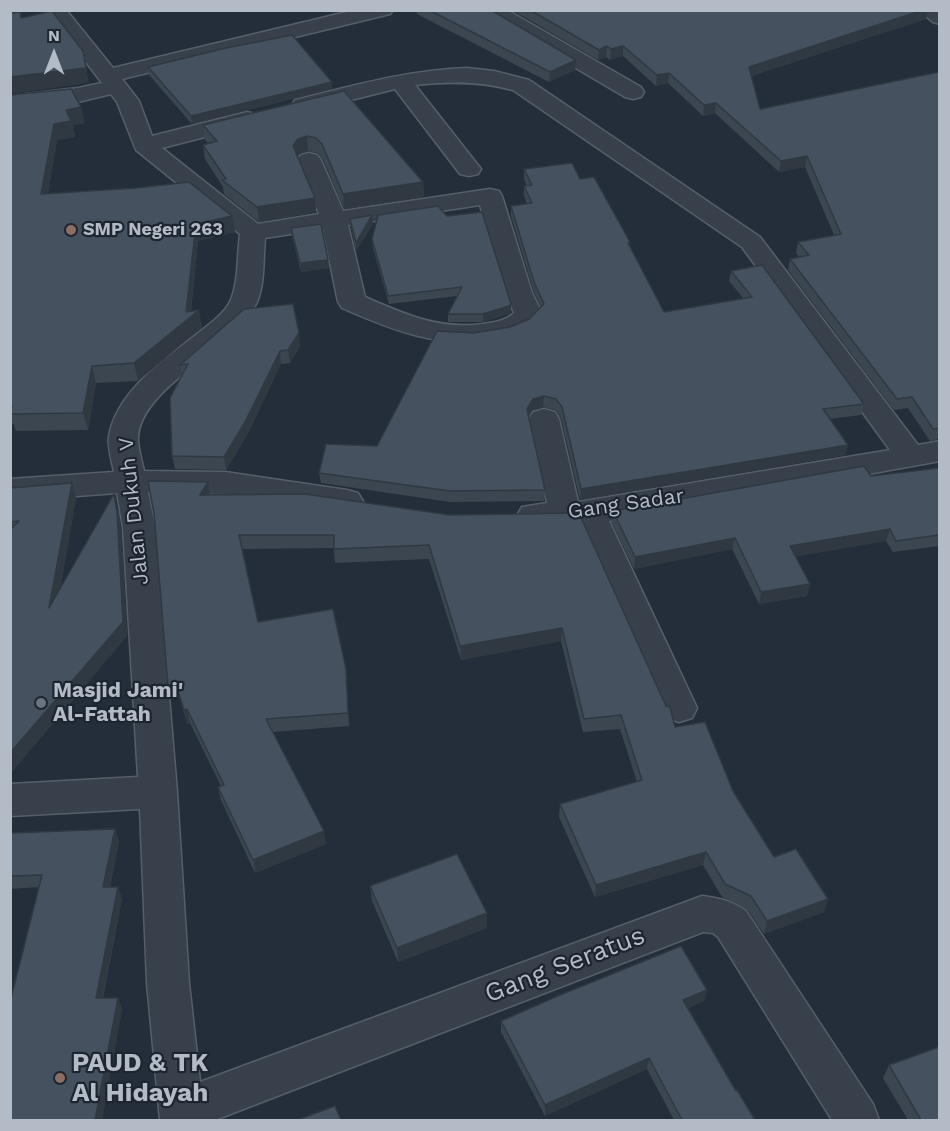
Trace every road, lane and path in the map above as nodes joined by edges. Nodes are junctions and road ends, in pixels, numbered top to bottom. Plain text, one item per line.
1 (382, 10) edge
2 (491, 10) edge
3 (929, 10) edge
4 (56, 14) edge
5 (939, 18) edge
6 (112, 81) junction
7 (401, 82) junction
8 (633, 92) dead end
9 (10, 103) edge
10 (144, 145) junction
11 (309, 160) edge
12 (469, 168) dead end
13 (334, 220) junction
14 (253, 232) junction
15 (544, 420) dead end
16 (925, 453) edge
17 (131, 481) junction
18 (10, 490) edge
19 (370, 504) edge
20 (577, 513) junction
21 (504, 515) edge
22 (679, 708) dead end
23 (158, 792) junction
24 (10, 800) edge
25 (181, 1116) edge
26 (856, 1120) edge

1 - 6 street
2 - 8 street
3 - 5 street
4 - 6 street
6 - 9 street
6 - 10 street
7 - 10 street
7 - 12 street
7 - 16 street
10 - 14 street
11 - 13 street
13 - 13 street
13 - 14 street
14 - 17 street, Jalan Dukuh V
15 - 20 street
16 - 20 street, Gang Sadar
17 - 18 street
17 - 19 street
17 - 23 street, Jalan Dukuh V
20 - 21 street, Gang Sadar
20 - 22 street
23 - 24 street
23 - 25 street, Jalan Dukuh V
25 - 26 street, Gang Seratus

